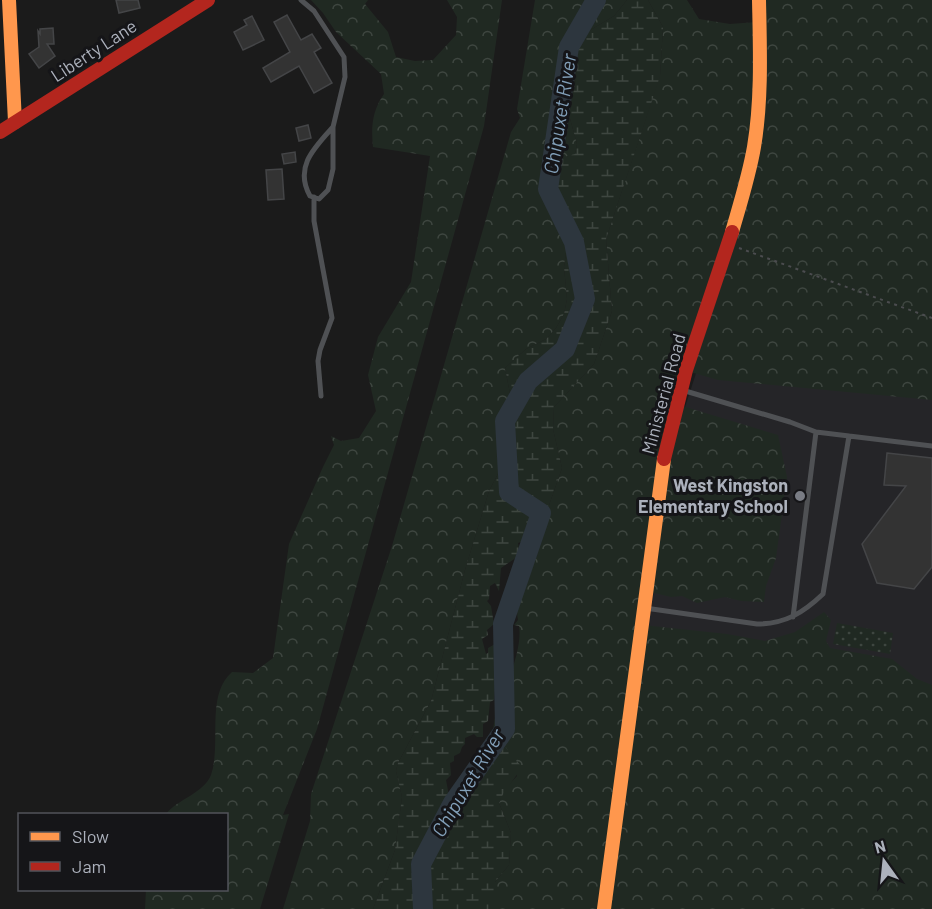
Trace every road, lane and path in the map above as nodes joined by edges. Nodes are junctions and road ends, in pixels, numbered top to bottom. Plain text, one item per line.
1 (208, 0) edge
2 (301, 0) edge
3 (759, 0) edge
4 (6, 8) edge
5 (15, 122) junction
6 (333, 127) junction
7 (0, 132) edge
8 (314, 197) junction
9 (728, 244) junction
10 (932, 318) edge
11 (682, 390) junction
12 (321, 396) dead end
13 (816, 432) junction
14 (849, 436) junction
15 (932, 446) edge
16 (643, 608) junction
17 (793, 618) junction
18 (604, 909) edge

1 - 5 main road, Liberty Lane
2 - 6 lane
3 - 9 main road, Ministerial Road
4 - 5 main road
5 - 7 main road, Liberty Lane
6 - 8 lane
6 - 8 lane
8 - 12 lane
9 - 10 path
9 - 11 main road, Ministerial Road
11 - 13 lane
11 - 16 main road, Ministerial Road
13 - 14 lane
13 - 17 lane
14 - 15 lane
14 - 17 lane
16 - 17 lane
16 - 18 main road, Ministerial Road

